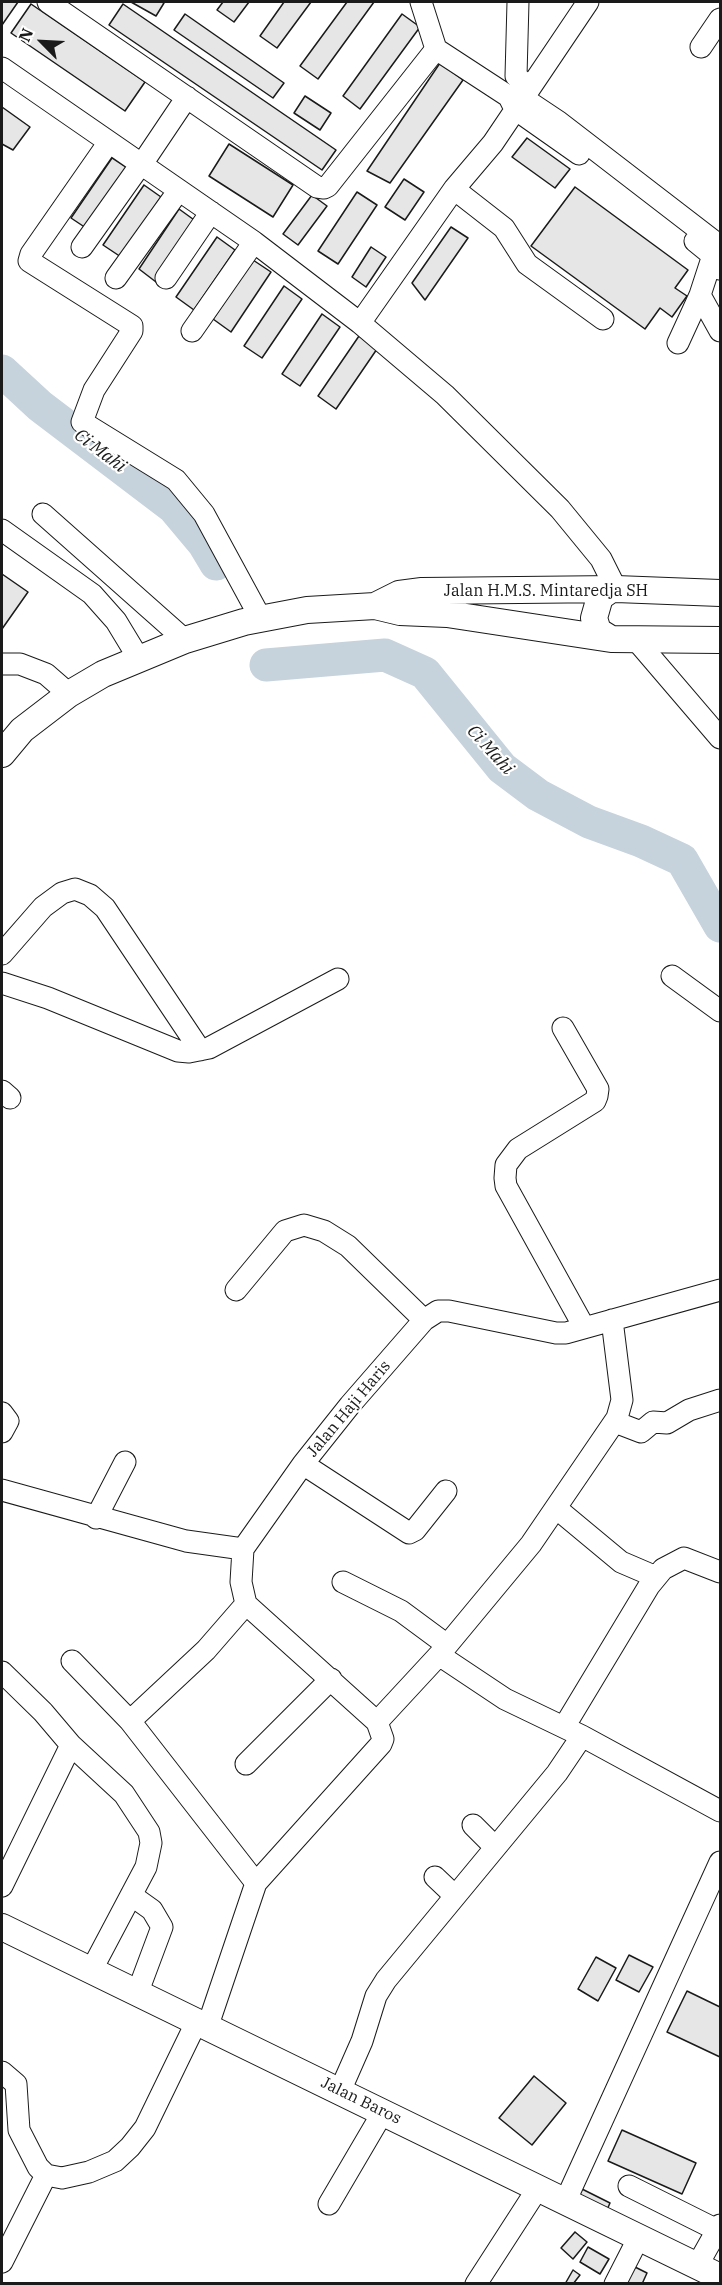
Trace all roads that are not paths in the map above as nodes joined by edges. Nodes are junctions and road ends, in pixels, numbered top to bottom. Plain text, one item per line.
1 (48, 2) edge
2 (421, 2) edge
3 (518, 2) edge
4 (588, 2) edge
5 (720, 19) edge
6 (701, 47) dead end
7 (436, 49) junction
8 (2, 70) edge
9 (187, 97) junction
10 (519, 98) junction
11 (109, 141) junction
12 (142, 164) junction
13 (454, 189) junction
14 (178, 190) junction
15 (211, 212) junction
16 (254, 242) junction
17 (82, 247) dead end
18 (718, 250) edge
19 (116, 278) dead end
20 (166, 278) dead end
21 (700, 295) junction
22 (603, 319) dead end
23 (360, 323) junction
24 (192, 331) dead end
25 (720, 331) edge
26 (678, 343) dead end
27 (43, 514) dead end
28 (2, 530) edge
29 (613, 590) junction
30 (720, 593) edge
31 (375, 606) junction
32 (261, 619) junction
33 (611, 639) junction
34 (185, 640) junction
35 (720, 640) edge
36 (638, 641) junction
37 (139, 659) junction
38 (2, 664) edge
39 (69, 694) junction
40 (720, 738) edge
41 (2, 754) edge
42 (2, 954) edge
43 (672, 976) dead end
44 (338, 979) dead end
45 (2, 983) edge
46 (720, 1011) edge
47 (562, 1028) dead end
48 (200, 1050) junction
49 (236, 1290) dead end
50 (720, 1290) edge
51 (424, 1320) junction
52 (612, 1320) junction
53 (584, 1327) junction
54 (720, 1400) edge
55 (2, 1413) edge
56 (615, 1422) junction
57 (2, 1432) edge
58 (125, 1462) dead end
59 (303, 1464) junction
60 (2, 1490) edge
61 (446, 1491) dead end
62 (556, 1508) junction
63 (96, 1518) junction
64 (243, 1549) junction
65 (720, 1572) edge
66 (656, 1577) junction
67 (343, 1582) dead end
68 (246, 1604) junction
69 (443, 1650) junction
70 (72, 1662) dead end
71 (2, 1672) edge
72 (331, 1679) junction
73 (130, 1721) junction
74 (377, 1722) junction
75 (573, 1732) junction
76 (71, 1745) junction
77 (246, 1764) dead end
78 (720, 1811) edge
79 (472, 1825) dead end
80 (495, 1847) junction
81 (720, 1862) edge
82 (435, 1877) dead end
83 (256, 1883) junction
84 (2, 1886) edge
85 (131, 1895) junction
86 (455, 1896) junction
87 (2, 1928) edge
88 (91, 1971) junction
89 (137, 1994) junction
90 (202, 2025) junction
91 (2, 2072) edge
92 (340, 2091) junction
93 (383, 2112) junction
94 (46, 2175) junction
95 (629, 2186) dead end
96 (538, 2188) junction
97 (565, 2202) junction
98 (329, 2204) dead end
99 (719, 2227) edge
100 (639, 2237) junction
101 (2, 2262) edge
102 (697, 2266) junction
103 (720, 2277) edge
104 (476, 2283) edge
105 (615, 2283) edge

1 - 9 street
2 - 7 street
3 - 10 street
4 - 10 street
5 - 6 street
7 - 9 street
7 - 10 street
8 - 11 street
9 - 12 street
10 - 13 street
10 - 18 street
11 - 12 street
11 - 32 street
12 - 14 street
12 - 17 street
13 - 22 street
13 - 23 street
14 - 15 street
14 - 19 street
15 - 16 street
15 - 20 street
16 - 23 street
16 - 24 street
18 - 21 street
21 - 25 street
21 - 26 street
23 - 29 street
27 - 34 street
28 - 37 street
29 - 30 main road, Jalan H.M.S. Mintaredja SH
29 - 31 main road, Jalan H.M.S. Mintaredja SH
29 - 33 main road
31 - 32 main road, Jalan H.M.S. Mintaredja SH
31 - 33 main road, Jalan H.M.S. Mintaredja SH
32 - 34 main road, Jalan H.M.S. Mintaredja SH
33 - 36 main road, Jalan H.M.S. Mintaredja SH
34 - 37 main road, Jalan H.M.S. Mintaredja SH
35 - 36 main road, Jalan H.M.S. Mintaredja SH
36 - 40 street
37 - 39 main road, Jalan H.M.S. Mintaredja SH
38 - 39 street
39 - 41 main road, Jalan H.M.S. Mintaredja SH
42 - 48 street
43 - 46 street
44 - 48 street
45 - 48 street
47 - 53 street
49 - 51 street
50 - 52 street
51 - 53 street
51 - 59 street, Jalan Haji Haris
52 - 53 street
52 - 56 street
54 - 56 street
55 - 57 street
56 - 62 street
58 - 63 street
59 - 61 street
59 - 64 street, Jalan Haji Haris
60 - 63 street
62 - 66 street
62 - 69 street
63 - 64 street
64 - 68 street
65 - 66 street
66 - 75 street
67 - 69 street
68 - 72 street
68 - 73 street
69 - 74 street
69 - 75 street
70 - 73 street
71 - 76 street
72 - 74 street
72 - 77 street
73 - 83 street
74 - 83 street
75 - 78 street
75 - 80 street
76 - 84 street
76 - 85 street
79 - 80 street
80 - 86 street
81 - 97 street
82 - 86 street
83 - 90 street
85 - 88 street
85 - 89 street
86 - 92 street
87 - 88 main road, Jalan Baros
88 - 89 main road, Jalan Baros
89 - 90 main road, Jalan Baros
90 - 92 main road, Jalan Baros
90 - 94 street
91 - 94 street
92 - 93 main road, Jalan Baros
93 - 96 main road, Jalan Baros
93 - 98 street
94 - 101 street
95 - 99 street
96 - 97 main road, Jalan Baros
96 - 104 street
97 - 100 main road, Jalan Baros
99 - 102 street
100 - 102 main road, Jalan Baros
100 - 105 street
102 - 103 main road, Jalan Baros

